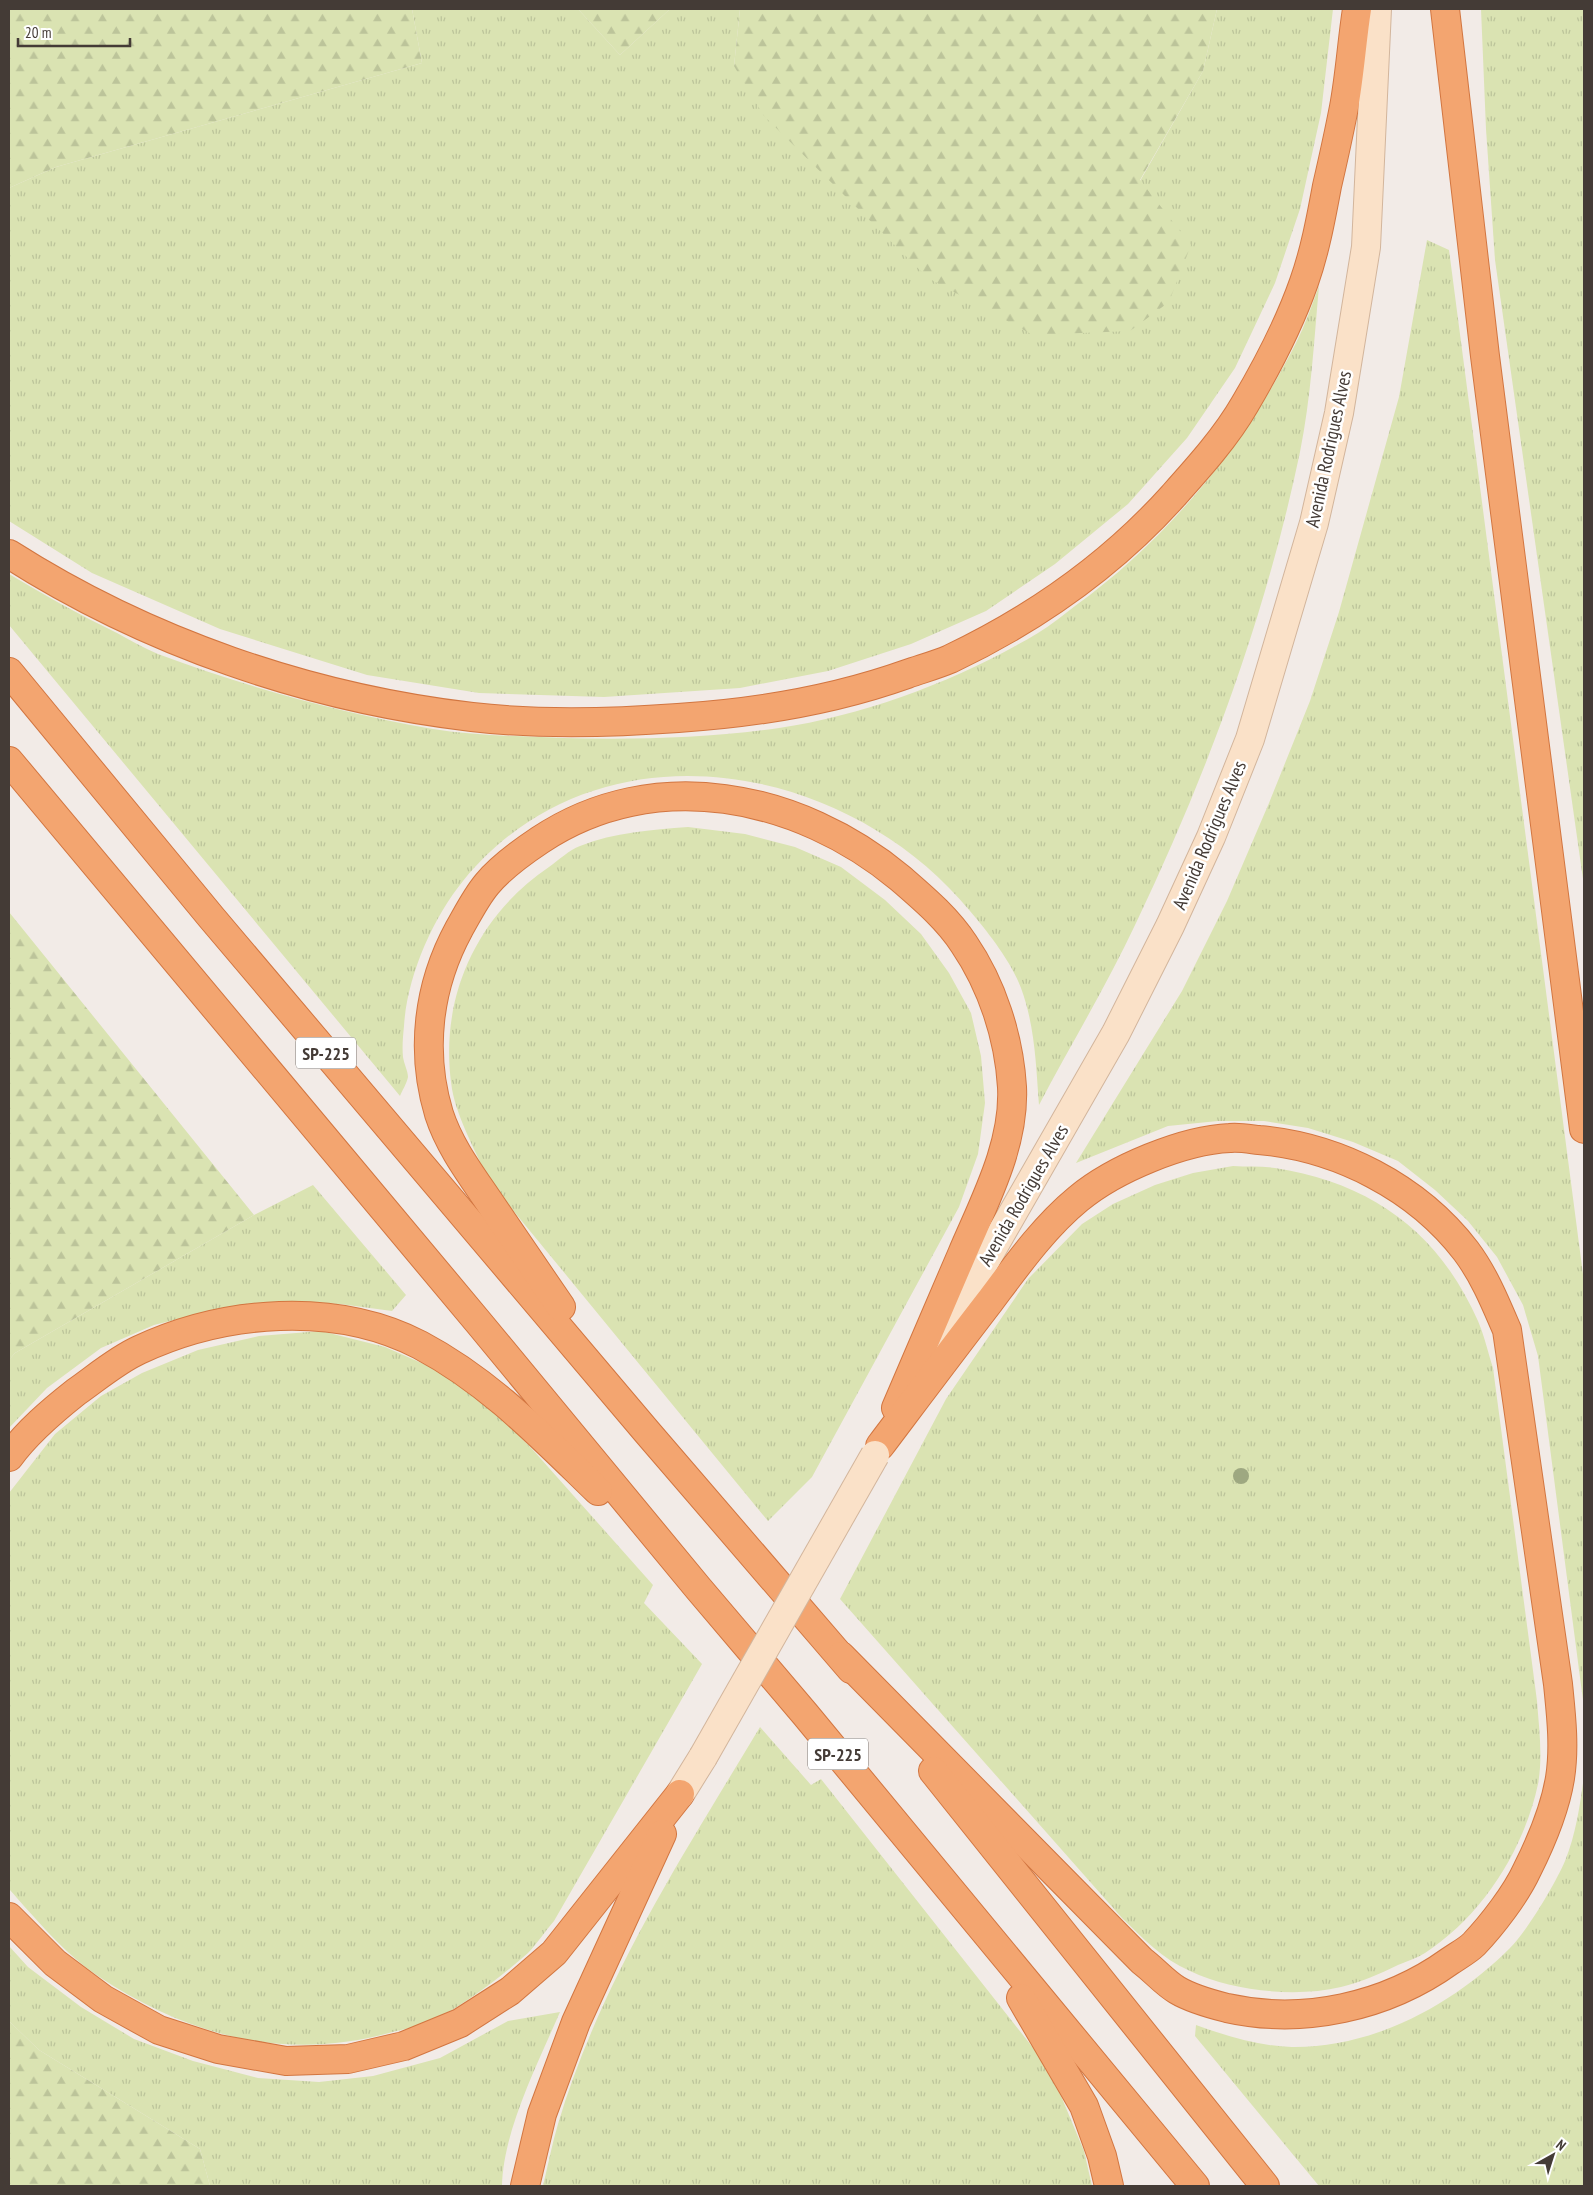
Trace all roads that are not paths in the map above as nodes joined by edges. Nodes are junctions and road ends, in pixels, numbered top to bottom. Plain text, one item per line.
1 (1357, 9) edge
2 (1377, 9) edge
3 (1445, 9) edge
4 (1366, 247) junction
5 (9, 554) edge
6 (9, 672) edge
7 (9, 761) edge
8 (1584, 1130) edge
9 (647, 1432) junction
10 (877, 1450) junction
11 (9, 1457) edge
12 (698, 1588) junction
13 (841, 1656) junction
14 (805, 1714) junction
15 (680, 1794) junction
16 (9, 1917) edge
17 (525, 2186) edge
18 (1109, 2186) edge
19 (1195, 2186) edge
20 (1265, 2186) edge

1 - 4 main road, Avenida Rodrigues Alves
1 - 5 highway
2 - 4 main road, Avenida Rodrigues Alves
3 - 8 highway
4 - 10 main road, Avenida Rodrigues Alves
6 - 9 highway, SP-225
7 - 12 highway, SP-225
9 - 10 highway
9 - 13 highway, SP-225
10 - 13 highway
10 - 15 main road, Avenida Rodrigues Alves, bridge
11 - 12 highway
12 - 14 highway, SP-225
13 - 20 highway, SP-225
14 - 18 highway
14 - 19 highway, SP-225
15 - 16 highway
15 - 17 highway

